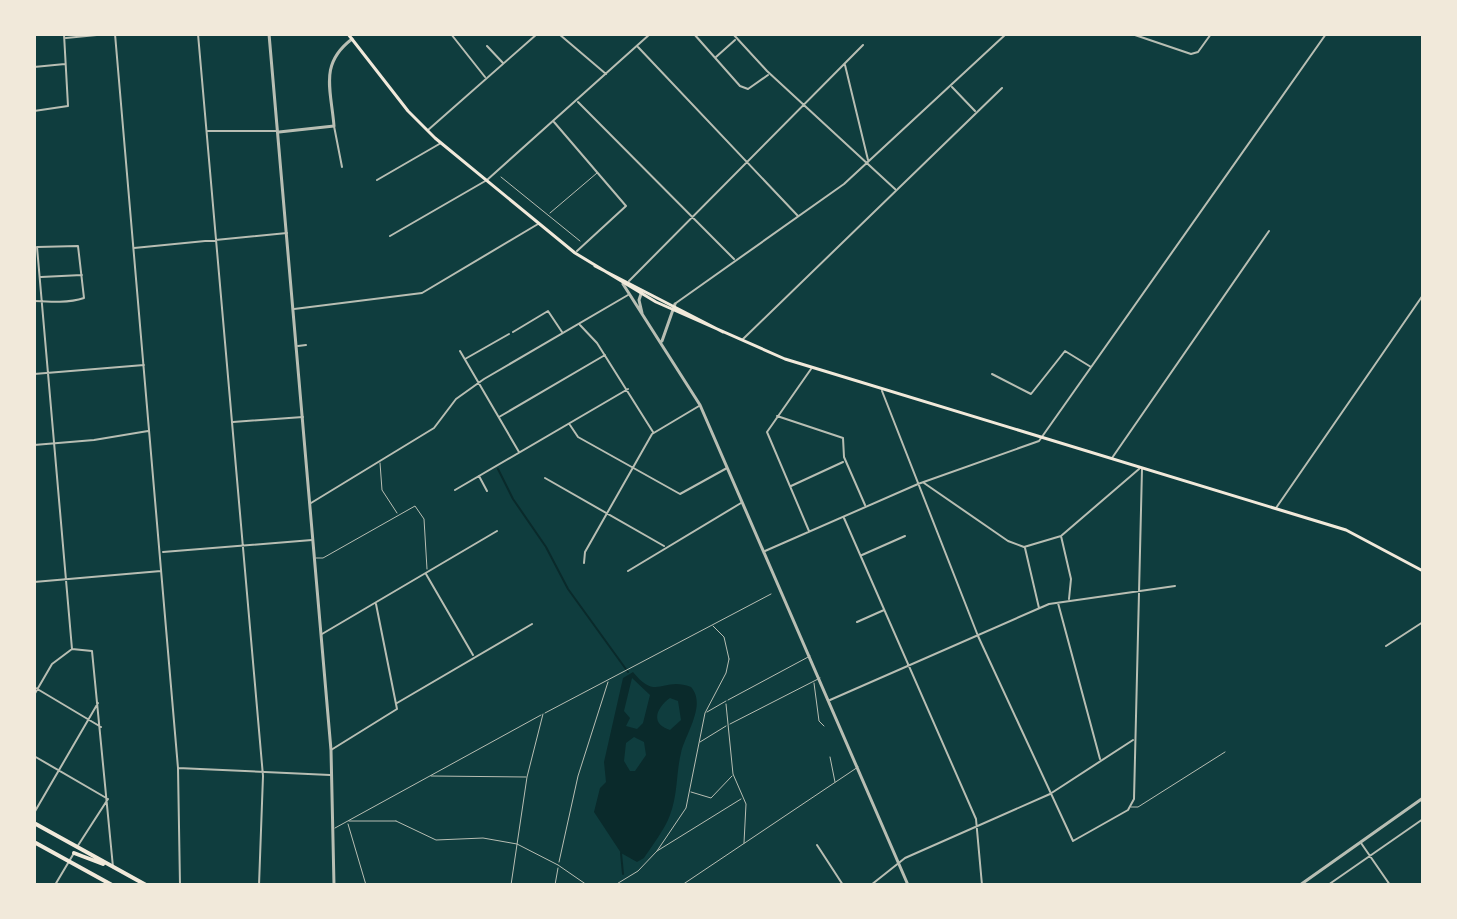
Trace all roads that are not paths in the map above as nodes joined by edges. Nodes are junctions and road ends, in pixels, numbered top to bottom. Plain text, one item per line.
1 (107, 34) edge
2 (115, 34) edge
3 (198, 34) edge
4 (269, 34) edge
5 (348, 34) edge
6 (358, 34) edge
7 (451, 34) edge
8 (537, 34) edge
9 (559, 34) edge
10 (650, 34) edge
11 (694, 34) edge
12 (733, 34) edge
13 (1006, 34) edge
14 (1132, 34) edge
15 (1211, 34) edge
16 (1326, 34) edge
17 (64, 36) edge
18 (737, 38) junction
19 (352, 39) junction
20 (863, 45) dead end
21 (487, 46) dead end
22 (637, 46) junction
23 (715, 58) junction
24 (504, 63) junction
25 (845, 63) junction
26 (65, 64) junction
27 (34, 67) edge
28 (606, 74) junction
29 (770, 74) junction
30 (486, 79) junction
31 (951, 86) junction
32 (1002, 88) dead end
33 (577, 101) junction
34 (803, 104) junction
35 (34, 111) edge
36 (976, 112) junction
37 (553, 121) junction
38 (334, 126) junction
39 (207, 130) junction
40 (428, 131) junction
41 (277, 132) junction
42 (441, 143) junction
43 (747, 161) junction
44 (868, 162) junction
45 (342, 167) dead end
46 (597, 173) junction
47 (501, 177) dead end
48 (377, 180) dead end
49 (487, 180) junction
50 (896, 190) junction
51 (548, 216) junction
52 (692, 216) junction
53 (798, 216) junction
54 (539, 224) junction
55 (1269, 231) dead end
56 (287, 233) junction
57 (390, 236) dead end
58 (216, 240) junction
59 (580, 241) dead end
60 (133, 248) junction
61 (575, 253) junction
62 (735, 260) junction
63 (595, 266) junction
64 (83, 275) junction
65 (39, 277) junction
66 (629, 282) junction
67 (623, 284) junction
68 (630, 294) junction
69 (641, 294) junction
70 (1423, 295) edge
71 (659, 297) junction
72 (34, 301) edge
73 (41, 301) junction
74 (674, 307) junction
75 (294, 309) junction
76 (642, 313) junction
77 (666, 322) junction
78 (579, 324) junction
79 (650, 325) junction
80 (513, 332) dead end
81 (562, 333) junction
82 (509, 334) dead end
83 (741, 341) junction
84 (663, 344) junction
85 (306, 345) dead end
86 (297, 346) junction
87 (460, 351) dead end
88 (605, 355) junction
89 (465, 359) junction
90 (144, 365) junction
91 (1091, 367) junction
92 (811, 368) junction
93 (47, 373) junction
94 (34, 374) edge
95 (992, 374) dead end
96 (478, 382) junction
97 (628, 389) junction
98 (881, 389) junction
99 (700, 405) junction
100 (776, 416) junction
101 (303, 417) junction
102 (499, 417) junction
103 (232, 422) junction
104 (570, 425) junction
105 (149, 431) junction
106 (653, 433) junction
107 (1041, 438) junction
108 (54, 443) junction
109 (34, 445) edge
110 (520, 453) junction
111 (1111, 459) junction
112 (380, 461) junction
113 (845, 461) junction
114 (728, 467) junction
115 (633, 468) junction
116 (1141, 468) junction
117 (479, 476) junction
118 (545, 478) dead end
119 (924, 482) junction
120 (918, 484) junction
121 (790, 487) junction
122 (455, 490) dead end
123 (487, 491) dead end
124 (742, 502) junction
125 (310, 503) junction
126 (866, 506) junction
127 (1276, 508) junction
128 (607, 514) junction
129 (398, 515) junction
130 (844, 516) junction
131 (497, 531) dead end
132 (809, 531) junction
133 (905, 536) dead end
134 (1061, 536) junction
135 (313, 540) junction
136 (243, 545) junction
137 (664, 546) dead end
138 (1024, 547) junction
139 (764, 551) junction
140 (160, 552) junction
141 (861, 556) junction
142 (315, 558) junction
143 (584, 563) dead end
144 (162, 571) junction
145 (628, 571) dead end
146 (1423, 571) edge
147 (427, 572) junction
148 (66, 579) junction
149 (34, 582) edge
150 (1175, 586) dead end
151 (1140, 591) junction
152 (771, 594) dead end
153 (1068, 600) junction
154 (375, 602) junction
155 (1058, 602) junction
156 (1039, 609) junction
157 (885, 610) junction
158 (857, 622) dead end
159 (1423, 622) edge
160 (532, 624) dead end
161 (711, 624) junction
162 (321, 634) junction
163 (978, 636) junction
164 (1386, 646) dead end
165 (72, 649) junction
166 (474, 656) junction
167 (810, 656) junction
168 (910, 666) junction
169 (820, 678) junction
170 (609, 680) junction
171 (814, 680) junction
172 (36, 688) edge
173 (34, 695) edge
174 (830, 700) junction
175 (726, 701) junction
176 (99, 702) junction
177 (396, 704) junction
178 (705, 713) junction
179 (543, 714) junction
180 (89, 720) junction
181 (728, 725) junction
182 (824, 726) dead end
183 (101, 727) junction
184 (1134, 740) junction
185 (700, 742) junction
186 (331, 750) junction
187 (1225, 752) dead end
188 (34, 756) edge
189 (830, 757) dead end
190 (1101, 761) junction
191 (858, 767) junction
192 (178, 768) junction
193 (59, 771) junction
194 (263, 772) junction
195 (733, 774) junction
196 (332, 775) junction
197 (429, 776) junction
198 (527, 777) junction
199 (835, 782) junction
200 (691, 792) junction
201 (1050, 794) junction
202 (744, 798) junction
203 (1423, 798) edge
204 (108, 799) junction
205 (1131, 807) junction
206 (34, 813) edge
207 (1423, 819) edge
208 (347, 821) junction
209 (34, 823) edge
210 (976, 827) junction
211 (333, 829) junction
212 (34, 842) edge
213 (1360, 842) junction
214 (744, 843) junction
215 (517, 844) junction
216 (817, 845) dead end
217 (75, 851) junction
218 (657, 851) junction
219 (1369, 856) junction
220 (69, 862) junction
221 (901, 862) junction
222 (558, 865) junction
223 (113, 868) junction
224 (55, 885) edge
225 (112, 885) edge
226 (146, 885) edge
227 (180, 885) edge
228 (259, 885) edge
229 (334, 885) edge
230 (366, 885) edge
231 (511, 885) edge
232 (555, 885) edge
233 (587, 885) edge
234 (615, 885) edge
235 (682, 885) edge
236 (843, 885) edge
237 (871, 885) edge
238 (908, 885) edge
239 (982, 885) edge
240 (1300, 885) edge
241 (1328, 885) edge
242 (1390, 885) edge

1 - 17 street
2 - 60 street
3 - 39 street
4 - 41 street
5 - 19 main road
6 - 19 street
7 - 30 street
8 - 24 street
9 - 28 street
10 - 22 street
11 - 23 street
12 - 18 street
13 - 31 street
14 - 15 street
16 - 91 street
17 - 26 street
18 - 23 street
18 - 29 street
19 - 38 street
19 - 40 main road
20 - 25 street
21 - 24 street
22 - 28 street
22 - 43 street
23 - 29 street
24 - 30 street
25 - 34 street
25 - 44 street
26 - 27 street
26 - 35 street
28 - 33 street
29 - 34 street
30 - 40 street
31 - 36 street
31 - 44 street
32 - 36 street
33 - 37 street
33 - 52 street
34 - 43 street
34 - 44 street
36 - 50 street
37 - 46 street
37 - 49 street
38 - 41 street
38 - 45 street
39 - 41 street
39 - 58 street
40 - 42 main road
41 - 56 street
42 - 48 street
42 - 49 main road
43 - 52 street
43 - 53 street
44 - 50 street
44 - 53 street
46 - 51 street
46 - 61 street
47 - 51 street
49 - 54 main road
49 - 57 street
50 - 83 street
51 - 54 street
51 - 59 street
52 - 62 street
52 - 66 street
53 - 62 street
54 - 61 main road
54 - 75 street
55 - 111 street
56 - 58 street
56 - 75 street
58 - 60 street
58 - 103 street
60 - 90 street
61 - 63 main road
62 - 74 street
63 - 66 main road
63 - 67 main road
64 - 65 street
64 - 65 street
64 - 73 street
65 - 73 street
66 - 71 main road
67 - 68 street
67 - 69 main road
68 - 76 street
68 - 78 street
69 - 71 street
69 - 74 main road
69 - 76 street
70 - 127 street
71 - 74 main road
72 - 73 street
73 - 93 street
74 - 77 street
74 - 83 main road
75 - 86 street
76 - 79 street
77 - 79 street
77 - 84 street
78 - 81 street
78 - 88 street
79 - 84 street
80 - 81 street
81 - 96 street
82 - 89 street
83 - 92 main road
84 - 99 street
85 - 86 street
86 - 101 street
87 - 89 street
88 - 97 street
88 - 102 street
89 - 96 street
90 - 93 street
90 - 105 street
91 - 95 street
91 - 107 street
92 - 98 main road
92 - 100 street
93 - 94 street
93 - 108 street
96 - 102 street
96 - 112 street
97 - 104 street
97 - 106 street
98 - 107 main road
98 - 120 street
99 - 106 street
99 - 114 street
100 - 113 street
100 - 121 street
101 - 103 street
101 - 125 street
102 - 110 street
103 - 136 street
104 - 110 street
104 - 115 street
105 - 108 street
105 - 140 street
106 - 115 street
107 - 111 main road
107 - 119 street
108 - 109 street
108 - 148 street
110 - 117 street
111 - 116 main road
112 - 125 street
112 - 129 street
113 - 121 street
113 - 126 street
114 - 115 street
114 - 124 street
115 - 128 street
116 - 127 main road
116 - 134 street
116 - 151 street
117 - 122 street
117 - 123 street
118 - 128 street
119 - 120 street
119 - 138 street
120 - 126 street
120 - 163 street
121 - 132 street
124 - 139 street
124 - 145 street
125 - 135 street
126 - 130 street
127 - 146 main road
128 - 137 street
128 - 143 street
129 - 142 street
129 - 147 street
130 - 132 street
130 - 141 street
131 - 147 street
132 - 139 street
133 - 141 street
134 - 138 street
134 - 153 street
135 - 136 street
135 - 142 street
136 - 140 street
136 - 194 street
138 - 156 street
139 - 167 street
140 - 144 street
141 - 157 street
142 - 162 street
144 - 148 street
144 - 192 street
147 - 154 street
147 - 166 street
148 - 149 street
148 - 165 street
150 - 151 street
151 - 153 street
151 - 184 street
152 - 161 street
153 - 155 street
154 - 162 street
154 - 177 street
155 - 156 street
155 - 190 street
156 - 163 street
157 - 158 street
157 - 168 street
159 - 164 street
160 - 166 street
161 - 170 street
161 - 178 street
162 - 186 street
163 - 168 street
163 - 201 street
165 - 172 street
165 - 176 street
166 - 177 street
167 - 169 street
167 - 175 street
168 - 174 street
168 - 210 street
169 - 171 street
169 - 174 street
170 - 179 street
170 - 222 street
171 - 181 street
171 - 182 street
172 - 173 street
172 - 180 street
174 - 191 street
175 - 178 street
175 - 181 street
176 - 180 street
176 - 183 street
177 - 186 street
178 - 185 street
179 - 197 street
179 - 198 street
180 - 183 street
180 - 193 street
181 - 185 street
181 - 195 street
183 - 204 street
184 - 190 street
184 - 205 street
185 - 200 street
186 - 196 street
187 - 205 street
188 - 193 street
189 - 199 street
190 - 201 street
191 - 199 street
191 - 221 street
192 - 194 street
192 - 227 street
193 - 204 street
193 - 206 street
194 - 196 street
194 - 228 street
195 - 200 street
195 - 202 street
196 - 211 street
197 - 198 street
197 - 208 street
198 - 215 street
199 - 214 street
200 - 218 street
201 - 205 street
201 - 210 street
202 - 214 street
202 - 218 street
203 - 213 street
204 - 217 street
204 - 223 street
207 - 219 street
208 - 211 street
208 - 215 street
208 - 230 street
209 - 217 main road
210 - 221 street
210 - 239 street
211 - 229 street
212 - 220 main road
213 - 219 street
213 - 240 street
214 - 235 street
215 - 222 street
215 - 231 street
216 - 236 street
217 - 220 street
217 - 223 main road
218 - 234 street
219 - 241 street
219 - 242 street
220 - 224 street
220 - 225 main road
221 - 237 street
221 - 238 street
222 - 232 street
222 - 233 street
223 - 226 main road

